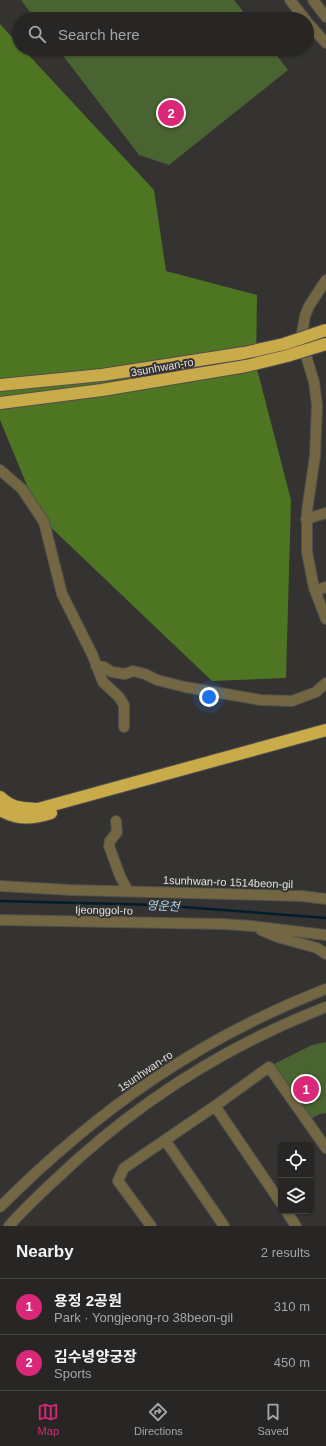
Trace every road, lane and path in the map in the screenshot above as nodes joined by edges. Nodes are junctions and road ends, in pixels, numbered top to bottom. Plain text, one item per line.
1 (290, 0) edge
2 (315, 1) edge
3 (299, 12) edge
4 (326, 17) edge
5 (314, 30) edge
6 (326, 43) edge
7 (326, 280) edge
8 (326, 330) edge
9 (326, 344) edge
10 (0, 385) edge
11 (90, 392) junction
12 (0, 403) edge
13 (0, 410) edge
14 (0, 470) edge
15 (326, 513) edge
16 (306, 519) junction
17 (326, 587) edge
18 (315, 591) junction
19 (326, 619) edge
20 (96, 666) junction
21 (326, 683) edge
22 (124, 727) dead end
23 (326, 730) edge
24 (326, 736) edge
25 (0, 797) edge
26 (0, 810) edge
27 (116, 821) dead end
28 (0, 886) edge
29 (128, 891) junction
30 (326, 899) edge
31 (0, 920) edge
32 (252, 926) junction
33 (326, 935) edge
34 (326, 954) edge
35 (326, 989) edge
36 (326, 1007) edge
37 (215, 1106) junction
38 (165, 1140) junction
39 (326, 1148) edge
40 (278, 1200) edge
41 (0, 1207) edge
42 (288, 1214) edge
43 (9, 1226) edge
44 (151, 1226) edge
45 (224, 1226) edge
46 (296, 1226) edge

1 - 3 street
2 - 4 street
5 - 6 street
7 - 16 street
8 - 10 highway, 3sunhwan-ro, bridge
9 - 11 highway, 3sunhwan-ro, bridge
11 - 12 highway, 3sunhwan-ro
11 - 13 highway
14 - 20 street
15 - 16 street
16 - 18 street
17 - 18 street
18 - 19 street
20 - 21 street
20 - 22 street
23 - 25 highway
24 - 26 highway
27 - 29 street
28 - 29 street, 1sunhwan-ro 1514beon-gil
29 - 30 street, 1sunhwan-ro 1514beon-gil
31 - 32 street, Ijeonggol-ro
32 - 33 street, Ijeonggol-ro
32 - 34 street
35 - 41 street, 1sunhwan-ro
36 - 43 street
37 - 38 street
37 - 39 street
37 - 40 street
38 - 44 street
38 - 45 street
42 - 46 street

